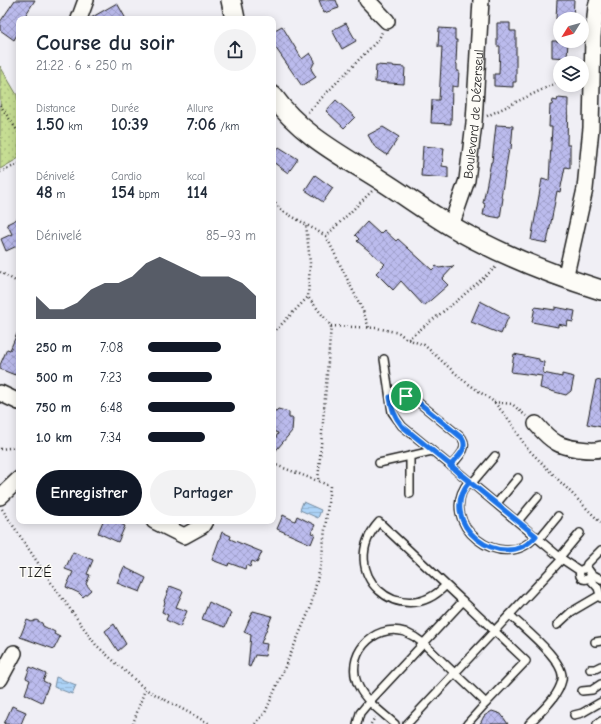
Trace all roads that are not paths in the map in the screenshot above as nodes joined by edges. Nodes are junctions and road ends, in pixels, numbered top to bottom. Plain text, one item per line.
1 (86, 0) edge
2 (231, 0) edge
3 (367, 0) edge
4 (481, 0) edge
5 (598, 0) edge
6 (80, 16) edge
7 (234, 16) edge
8 (387, 21) road end
9 (276, 100) edge
10 (452, 226) junction
11 (565, 279) junction
12 (601, 290) edge
13 (384, 359) dead end
14 (0, 393) edge
15 (390, 397) junction
16 (16, 401) edge
17 (536, 424) road end
18 (601, 449) edge
19 (432, 451) junction
20 (410, 456) junction
21 (495, 456) dead end
22 (379, 464) dead end
23 (450, 466) junction
24 (518, 478) dead end
25 (16, 482) edge
26 (471, 482) junction
27 (410, 494) dead end
28 (538, 497) dead end
29 (0, 498) edge
30 (497, 503) junction
31 (558, 516) dead end
32 (518, 521) junction
33 (160, 524) edge
34 (203, 524) edge
35 (580, 533) dead end
36 (538, 537) junction
37 (601, 550) edge
38 (561, 558) junction
39 (586, 573) junction
40 (601, 579) edge
41 (446, 585) junction
42 (600, 597) edge
43 (463, 601) junction
44 (510, 615) junction
45 (557, 625) dead end
46 (495, 631) junction
47 (423, 643) junction
48 (14, 653) dead end
49 (601, 666) edge
50 (590, 669) dead end
51 (456, 674) junction
52 (0, 679) edge
53 (601, 684) edge
54 (582, 691) dead end
55 (370, 701) junction
56 (601, 702) edge
57 (486, 703) junction
58 (574, 715) dead end
59 (601, 721) edge
60 (356, 724) edge
61 (395, 724) edge
62 (408, 724) edge
63 (466, 724) edge
64 (529, 724) edge
65 (597, 724) edge

1 - 6 street
2 - 7 street
3 - 8 street
4 - 10 street, Boulevard de Dézerseul
5 - 11 street
9 - 10 street
10 - 11 street
11 - 12 street
13 - 15 lane
14 - 16 street
15 - 19 lane
15 - 23 lane
17 - 18 street
19 - 20 lane
19 - 23 lane
20 - 22 lane
20 - 27 lane
21 - 26 lane
23 - 26 lane
24 - 30 lane
25 - 29 street
26 - 30 lane
26 - 36 lane
28 - 32 lane
30 - 32 lane
31 - 36 lane
32 - 36 lane
33 - 34 street
35 - 38 lane
36 - 38 lane
37 - 39 lane
38 - 39 lane
38 - 44 lane
39 - 40 lane
39 - 42 lane
41 - 41 lane
41 - 43 lane
42 - 45 lane
43 - 46 lane
43 - 47 lane
44 - 46 lane
44 - 64 lane
46 - 51 lane
46 - 57 lane
47 - 51 lane
47 - 55 lane
47 - 55 lane
48 - 52 street
49 - 50 lane
51 - 57 lane
51 - 62 lane
53 - 54 lane
55 - 60 lane
55 - 61 lane
56 - 58 lane
57 - 63 lane
59 - 65 lane

